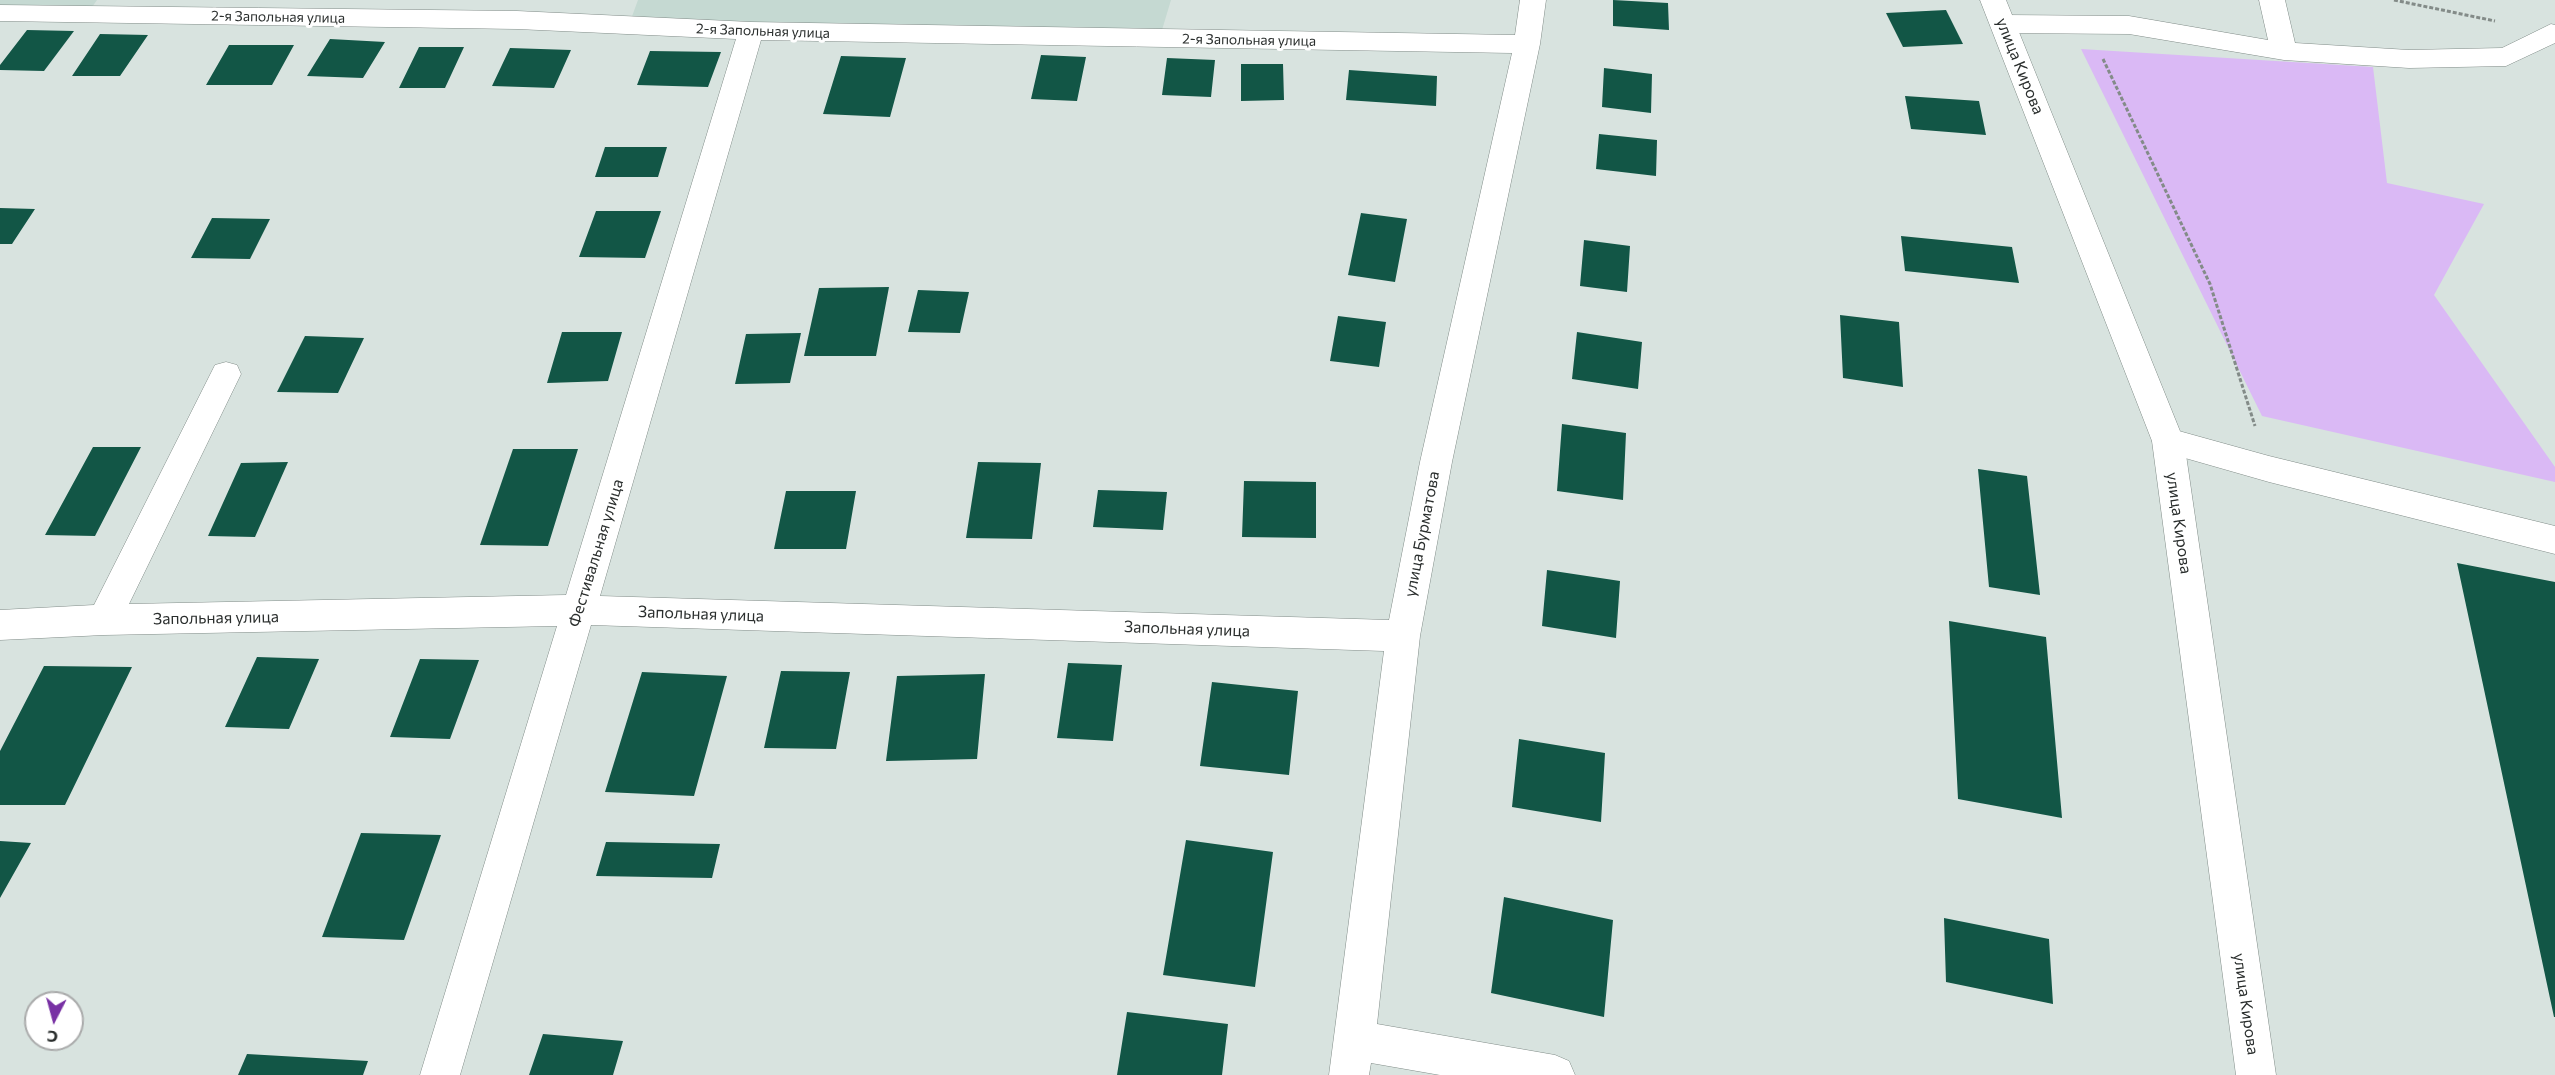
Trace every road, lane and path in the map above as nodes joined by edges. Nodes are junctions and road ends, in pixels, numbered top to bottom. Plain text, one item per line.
1 (1533, 0) edge
2 (2272, 0) edge
3 (2394, 0) edge
4 (521, 10) edge
5 (1999, 12) edge
6 (0, 13) edge
7 (2087, 26) junction
8 (750, 31) junction
9 (2553, 33) edge
10 (1527, 44) junction
11 (2284, 51) junction
12 (226, 374) dead end
13 (2168, 441) junction
14 (2269, 469) junction
15 (2555, 540) edge
16 (579, 610) junction
17 (104, 620) junction
18 (0, 626) edge
19 (1403, 636) junction
20 (1352, 1058) edge
21 (440, 1075) edge
22 (1555, 1075) edge
23 (2256, 1075) edge

1 - 10 street, улица Бурматова
2 - 11 street
3 - 9 path
4 - 6 street, 2-я Запольная улица
4 - 8 street, 2-я Запольная улица
5 - 7 street
5 - 13 street, улица Кирова
7 - 11 street
7 - 14 path
8 - 10 street, 2-я Запольная улица
8 - 16 street, Фестивальная улица
9 - 11 street
10 - 19 street, улица Бурматова
12 - 17 street
13 - 14 street
13 - 23 street, улица Кирова
14 - 15 street
16 - 17 street, Запольная улица
16 - 19 street, Запольная улица
16 - 21 street, Фестивальная улица
17 - 18 street, Запольная улица
19 - 20 street, улица Бурматова
20 - 22 street

